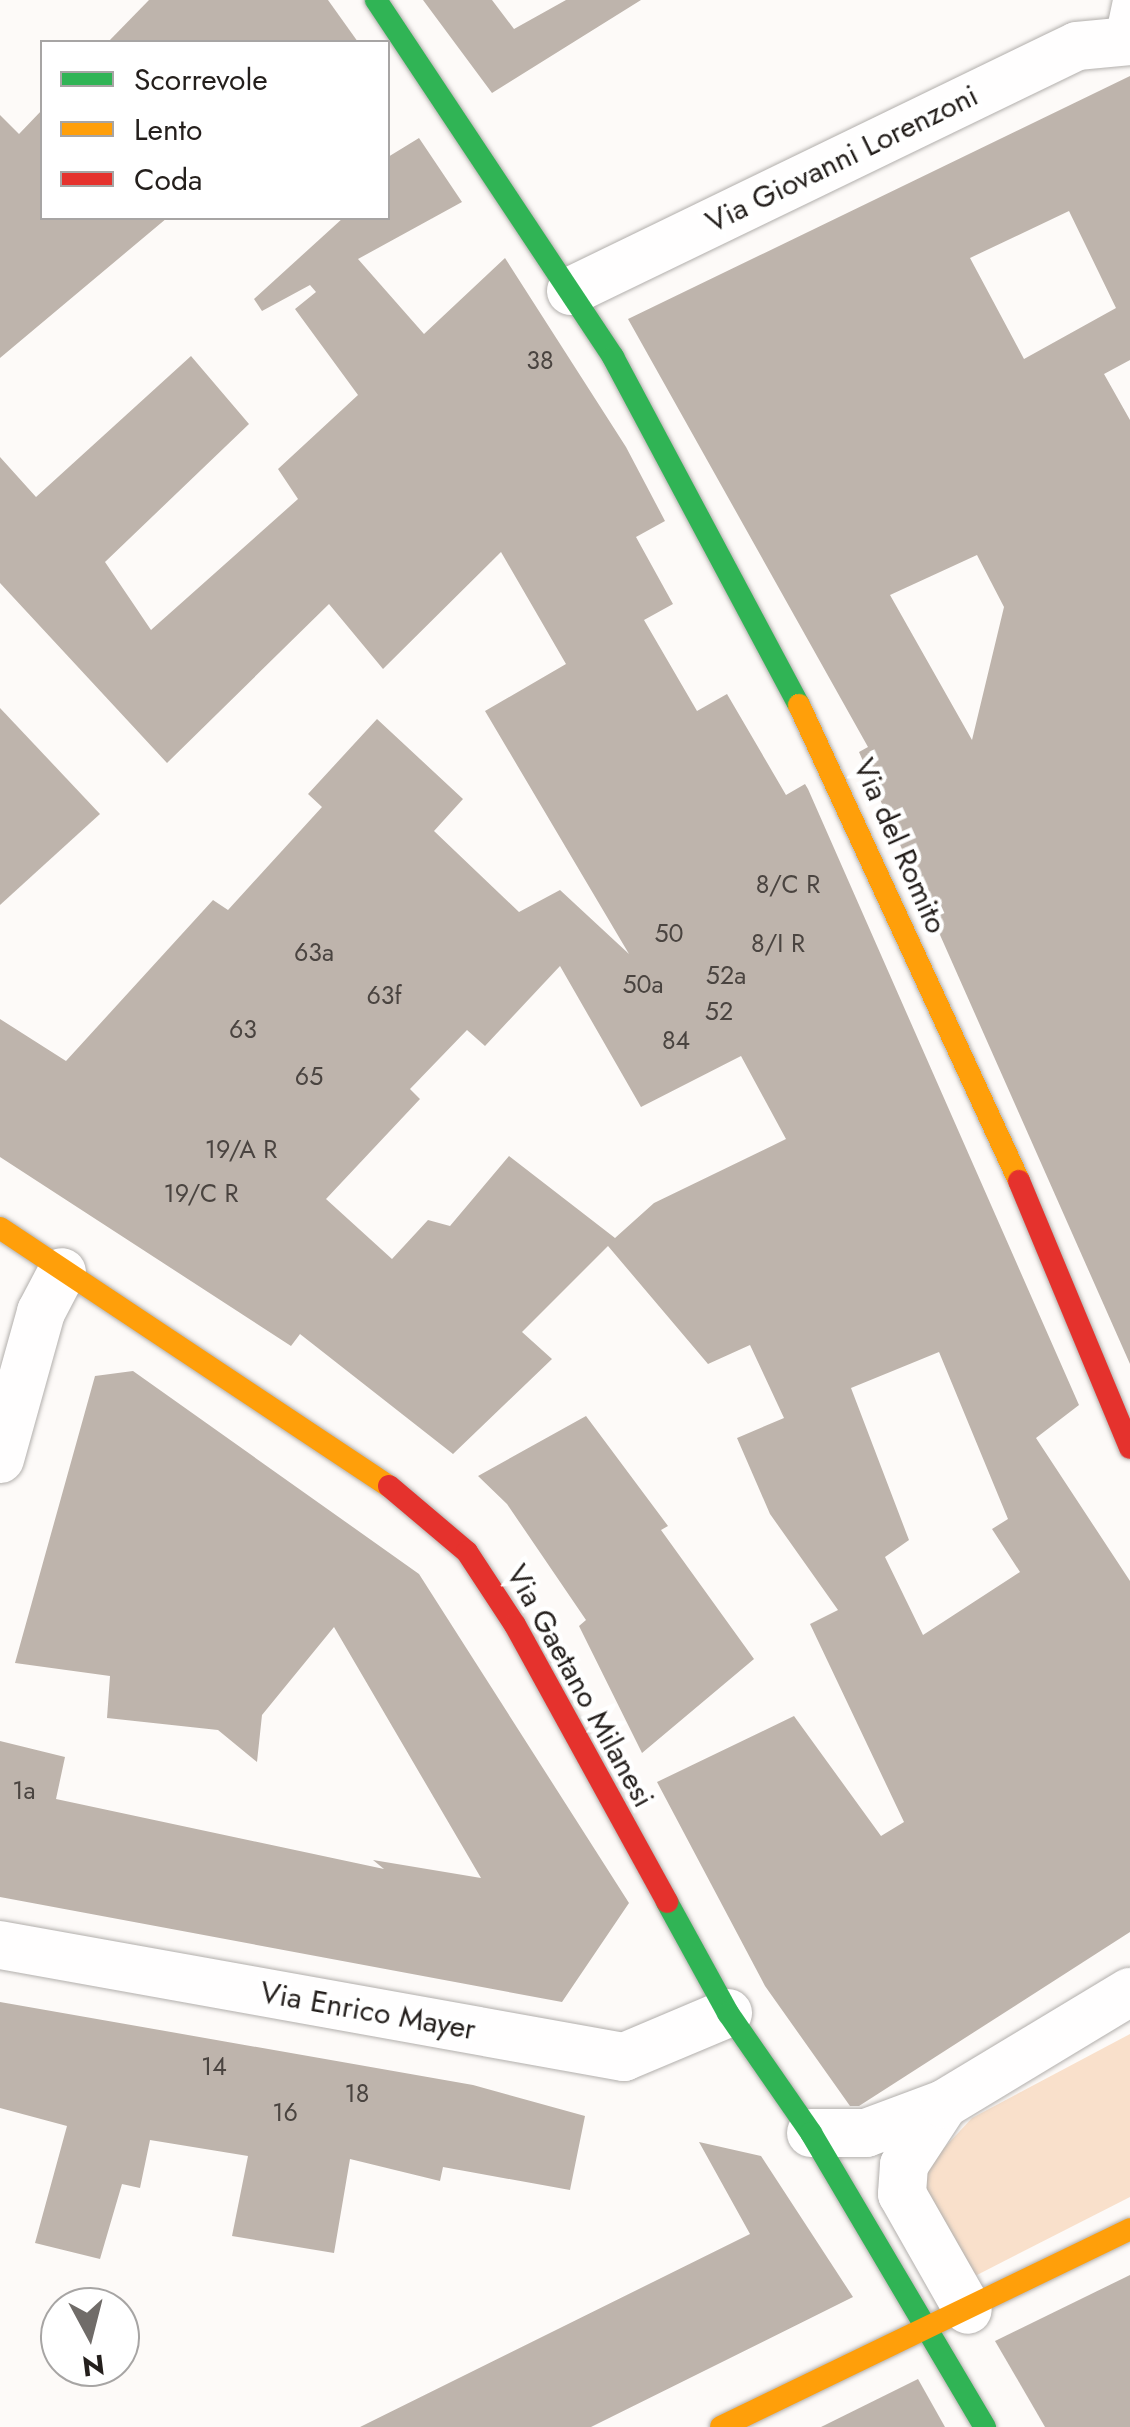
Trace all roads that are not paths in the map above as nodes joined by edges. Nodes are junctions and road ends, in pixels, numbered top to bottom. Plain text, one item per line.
1 (376, 0) edge
2 (1123, 26) edge
3 (571, 291) junction
4 (0, 1228) edge
5 (62, 1272) junction
6 (1130, 1448) edge
7 (0, 1459) edge
8 (0, 1946) edge
9 (1130, 1992) edge
10 (728, 2012) junction
11 (944, 2104) junction
12 (811, 2133) junction
13 (1130, 2229) edge
14 (947, 2320) junction
15 (721, 2427) edge
16 (985, 2427) edge

1 - 3 street, Via del Romito
2 - 3 street, Via Giovanni Lorenzoni
3 - 6 street, Via del Romito
4 - 5 street, Via Gaetano Milanesi
5 - 7 street
5 - 10 street, Via Gaetano Milanesi
8 - 10 street, Via Enrico Mayer
9 - 11 street
10 - 12 street, Via Gaetano Milanesi
11 - 12 street
11 - 14 street
12 - 14 street, Via Gaetano Milanesi
13 - 14 street
14 - 15 street
14 - 16 street, Via Gaetano Milanesi

